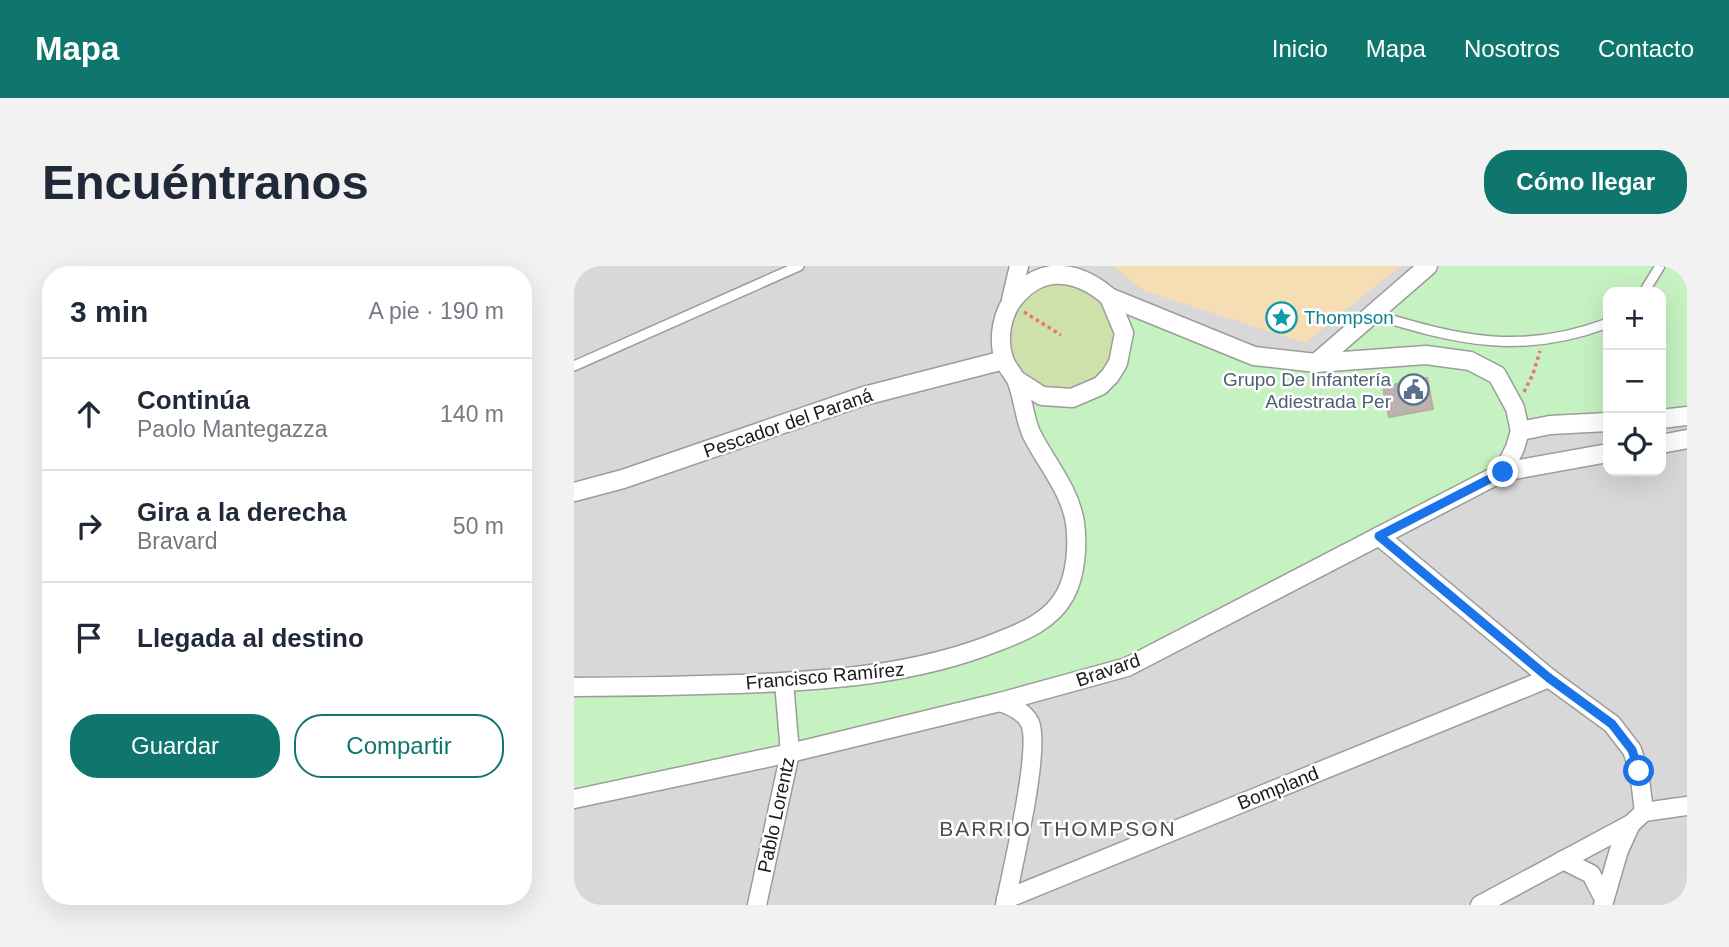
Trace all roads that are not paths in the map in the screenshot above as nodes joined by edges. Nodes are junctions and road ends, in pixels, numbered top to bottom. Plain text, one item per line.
1 (799, 266) edge
2 (1060, 266) edge
3 (1428, 266) edge
4 (1660, 266) edge
5 (1017, 268) edge
6 (1076, 277) junction
7 (1648, 287) edge
8 (1110, 297) junction
9 (1011, 302) junction
10 (1372, 314) junction
11 (1603, 325) edge
12 (1004, 360) junction
13 (1317, 363) junction
14 (574, 366) edge
15 (1017, 380) junction
16 (1687, 416) edge
17 (1666, 418) edge
18 (1603, 422) edge
19 (1520, 431) junction
20 (1687, 439) edge
21 (1666, 443) edge
22 (1603, 454) edge
23 (1503, 472) junction
24 (574, 492) edge
25 (1379, 536) junction
26 (1549, 678) junction
27 (784, 682) junction
28 (574, 687) edge
29 (1000, 702) junction
30 (790, 753) junction
31 (574, 799) edge
32 (1687, 806) edge
33 (1637, 818) junction
34 (1563, 860) junction
35 (1006, 902) edge
36 (1604, 902) edge
37 (757, 905) edge
38 (1480, 905) edge

1 - 14 lane
2 - 6 street
3 - 10 street
4 - 7 lane
5 - 9 street
6 - 8 street
6 - 9 street
8 - 13 street
8 - 15 street
9 - 12 street
10 - 11 lane
10 - 13 street
12 - 15 street
12 - 24 street, Pescador del Paraná
13 - 19 street
15 - 27 street, Francisco Ramírez
16 - 17 street
18 - 19 street
19 - 23 street
20 - 21 street
22 - 23 street, Bravard
23 - 25 street, Bravard
25 - 26 street
25 - 29 street, Bravard
26 - 33 street
26 - 35 street, Bompland
27 - 28 street, Francisco Ramírez
27 - 30 street, Pablo Lorentz
29 - 30 street, Bravard
29 - 35 street
30 - 31 street, Bravard
30 - 37 street, Pablo Lorentz
32 - 33 street
33 - 34 street
33 - 36 street
34 - 36 street
34 - 38 street

